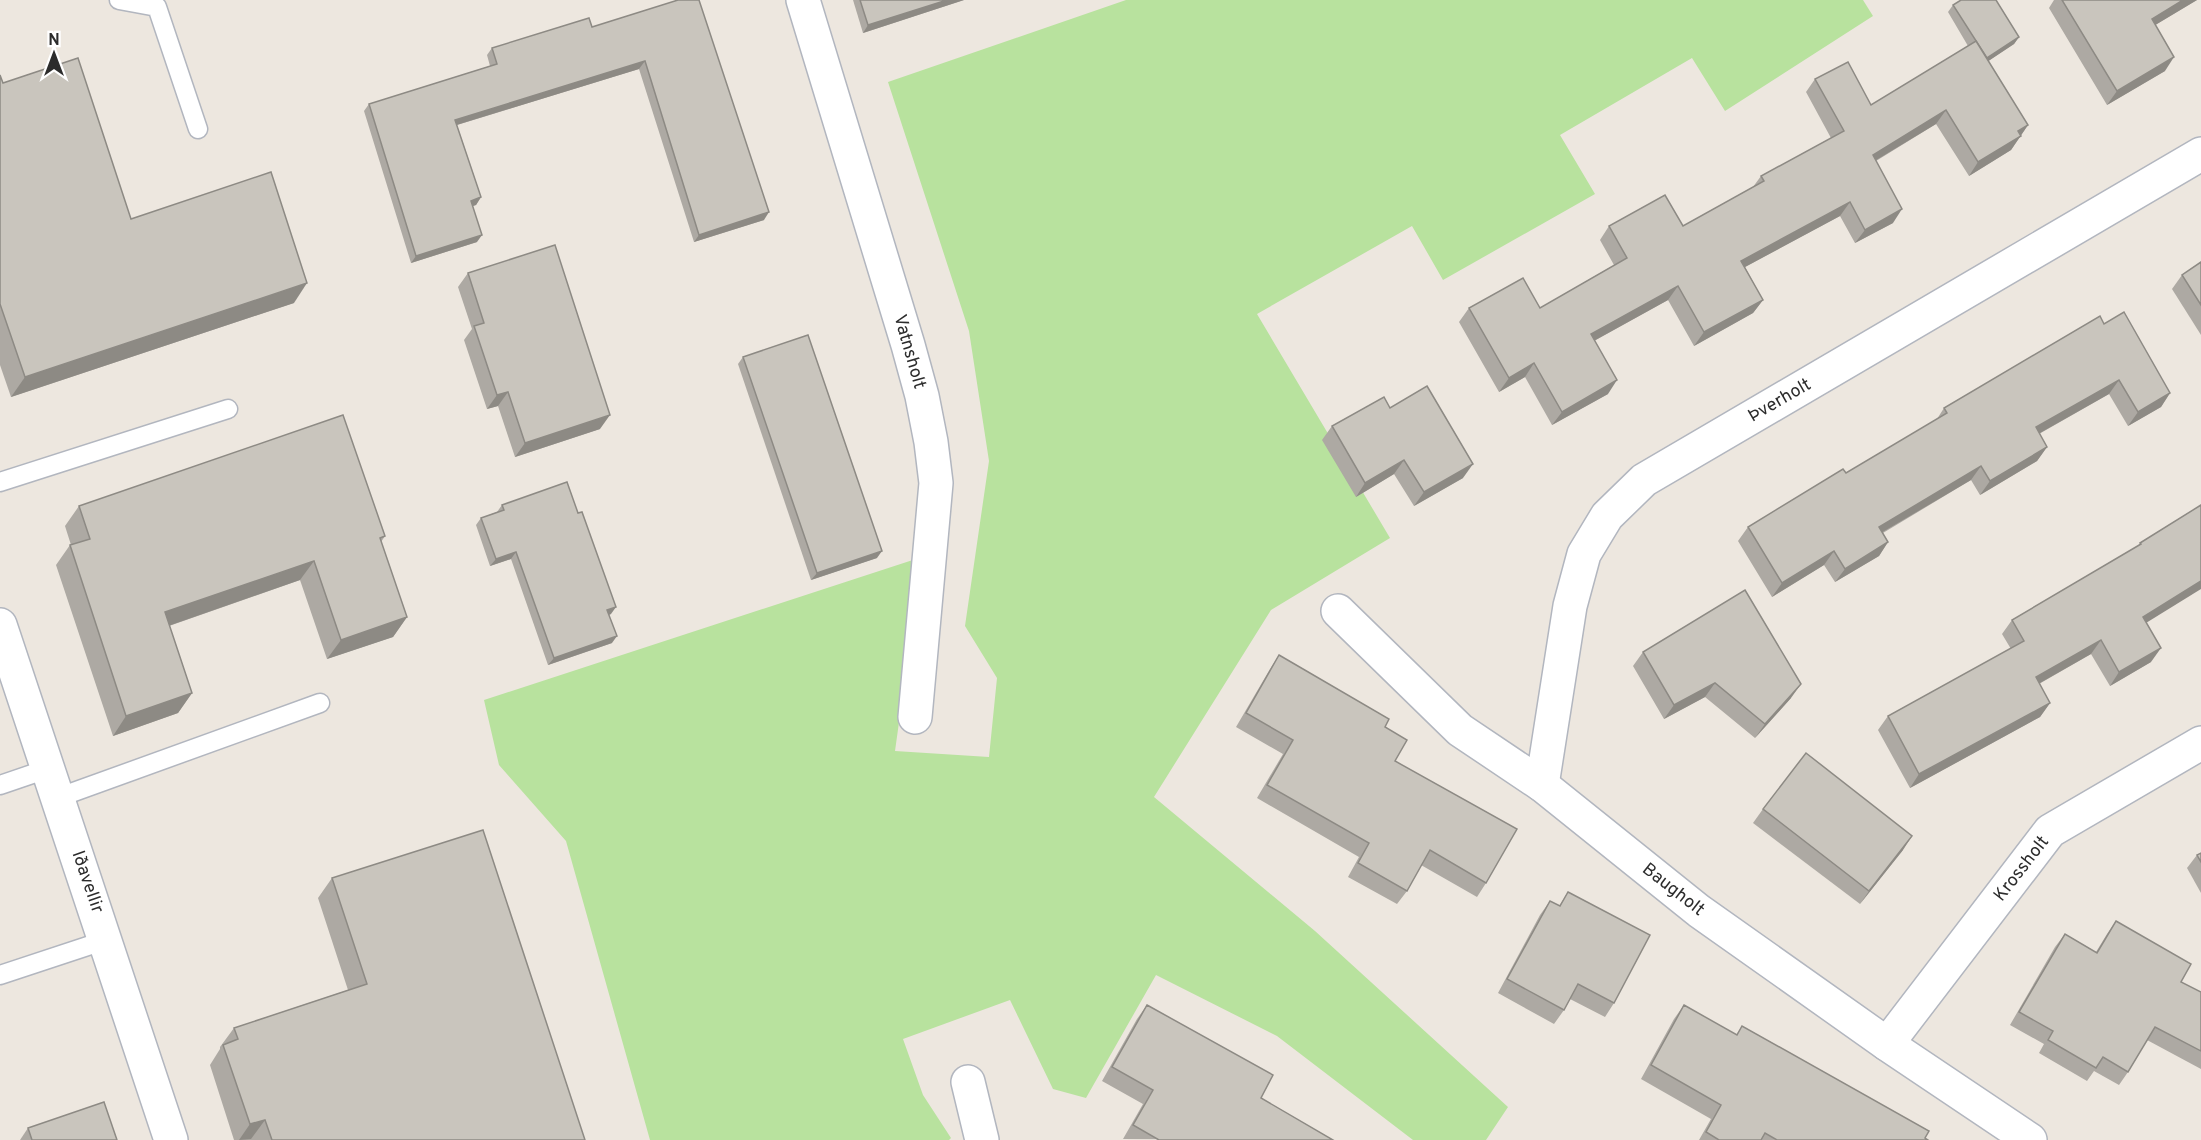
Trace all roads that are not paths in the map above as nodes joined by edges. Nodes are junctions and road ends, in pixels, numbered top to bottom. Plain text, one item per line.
1 (119, 0) edge
2 (803, 0) edge
3 (198, 129) dead end
4 (2201, 154) edge
5 (228, 409) dead end
6 (0, 482) edge
7 (1338, 611) dead end
8 (0, 625) edge
9 (320, 703) dead end
10 (915, 717) dead end
11 (2201, 743) edge
12 (52, 784) junction
13 (0, 785) edge
14 (1542, 785) junction
15 (106, 940) junction
16 (0, 975) edge
17 (1887, 1044) junction
18 (968, 1082) dead end
19 (171, 1140) edge
20 (982, 1140) edge
21 (2030, 1140) edge

1 - 3 lane
2 - 10 street, Vatnsholt
4 - 14 street, Þverholt
5 - 6 lane
7 - 14 street, Baugholt
8 - 12 street, Iðavellir
9 - 12 lane
11 - 17 street, Krossholt
12 - 13 lane
12 - 15 street, Iðavellir
14 - 17 street, Baugholt
15 - 16 lane
15 - 19 street, Iðavellir
17 - 21 street, Baugholt
18 - 20 street

